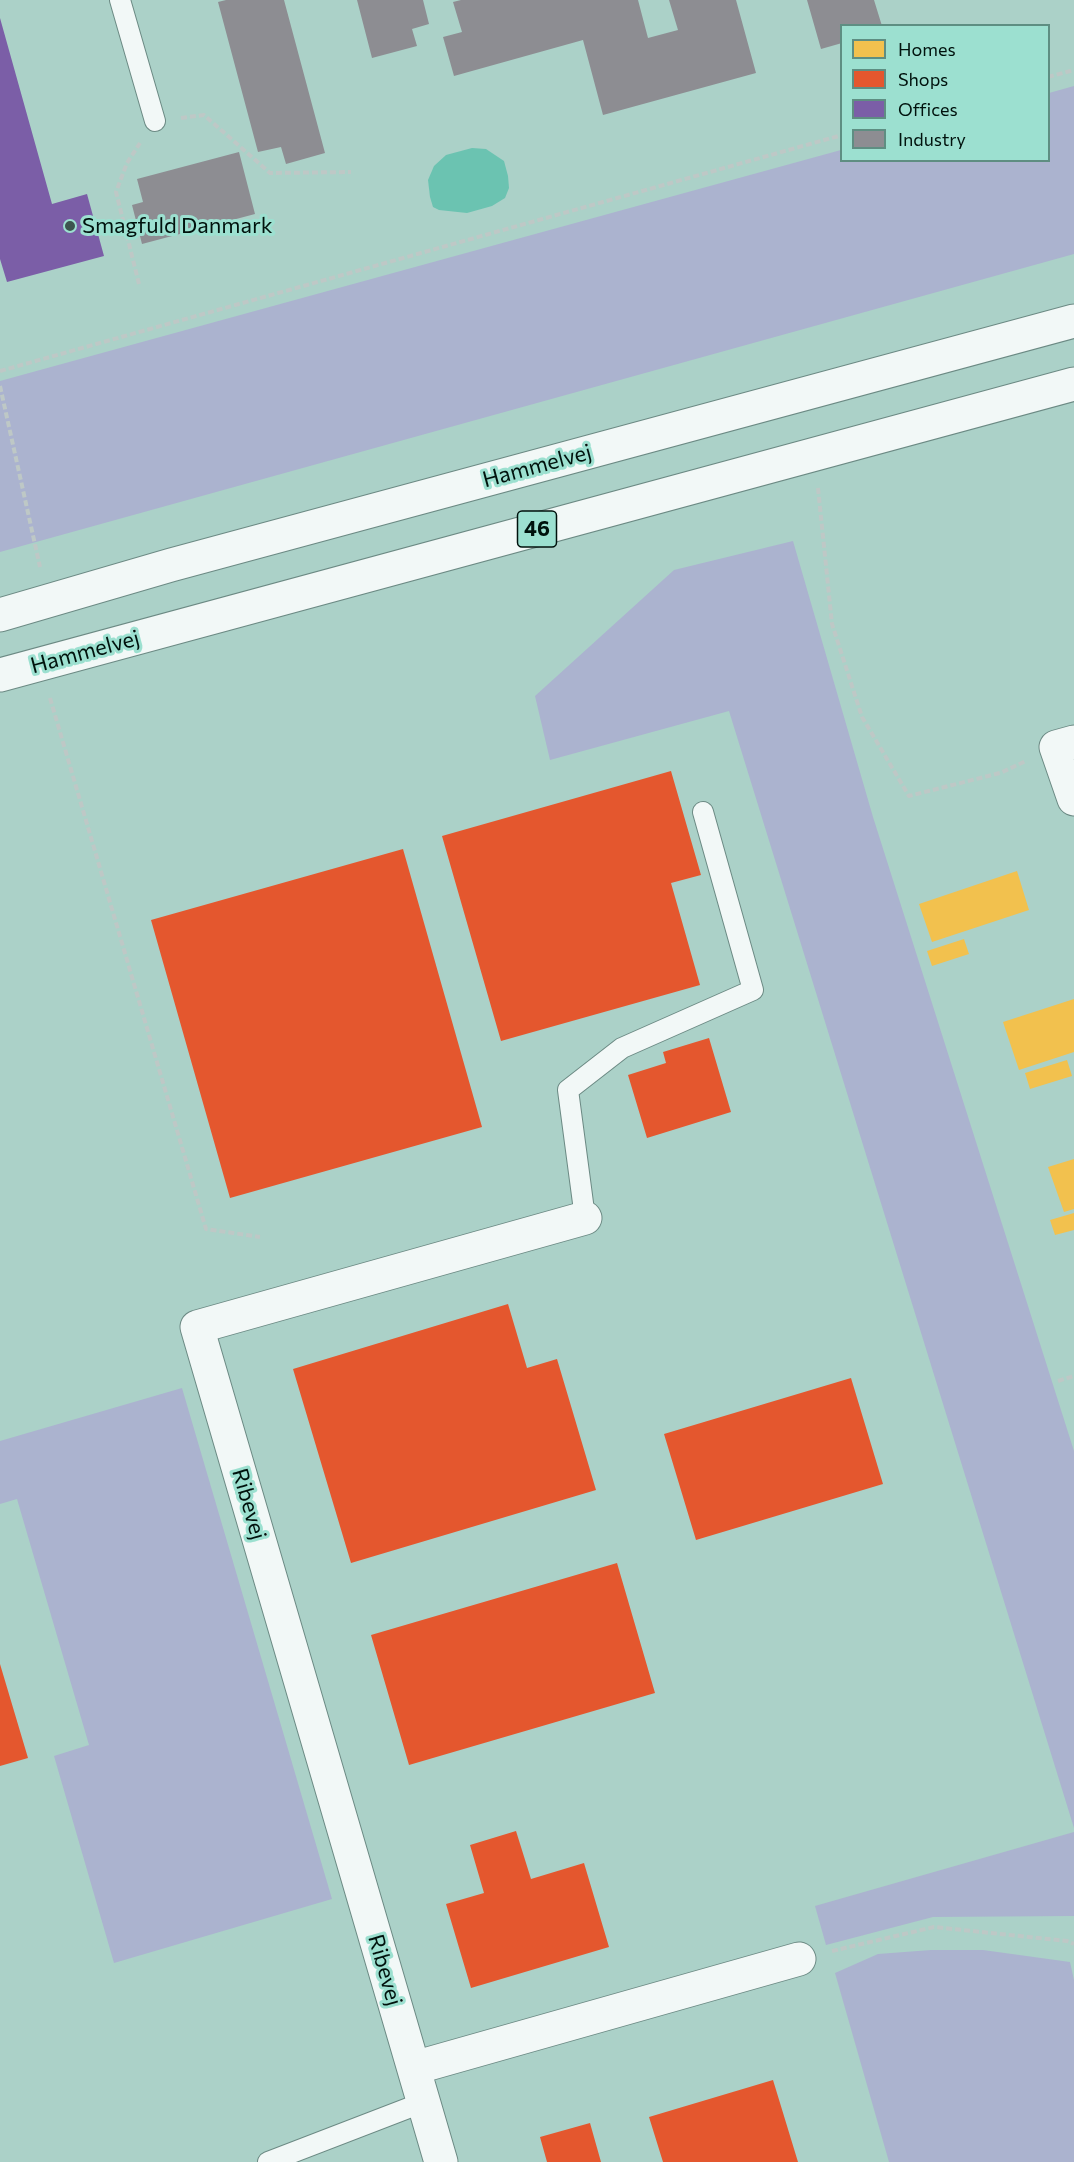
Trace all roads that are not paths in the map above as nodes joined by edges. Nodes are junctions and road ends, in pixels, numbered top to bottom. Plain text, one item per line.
1 (120, 0) edge
2 (155, 121) road end
3 (1074, 321) edge
4 (1074, 384) edge
5 (0, 615) edge
6 (0, 675) edge
7 (1065, 744) edge
8 (1074, 799) edge
9 (703, 812) dead end
10 (585, 1218) joint
11 (799, 1959) road end
12 (414, 2068) junction
13 (424, 2102) junction
14 (268, 2162) edge
15 (441, 2162) edge

1 - 2 lane
3 - 5 main road, Hammelvej
4 - 6 main road, Hammelvej / 46
7 - 8 main road
9 - 10 lane
10 - 12 main road, Ribevej
11 - 12 main road
12 - 13 main road, Ribevej
13 - 14 lane
13 - 15 main road, Ribevej

